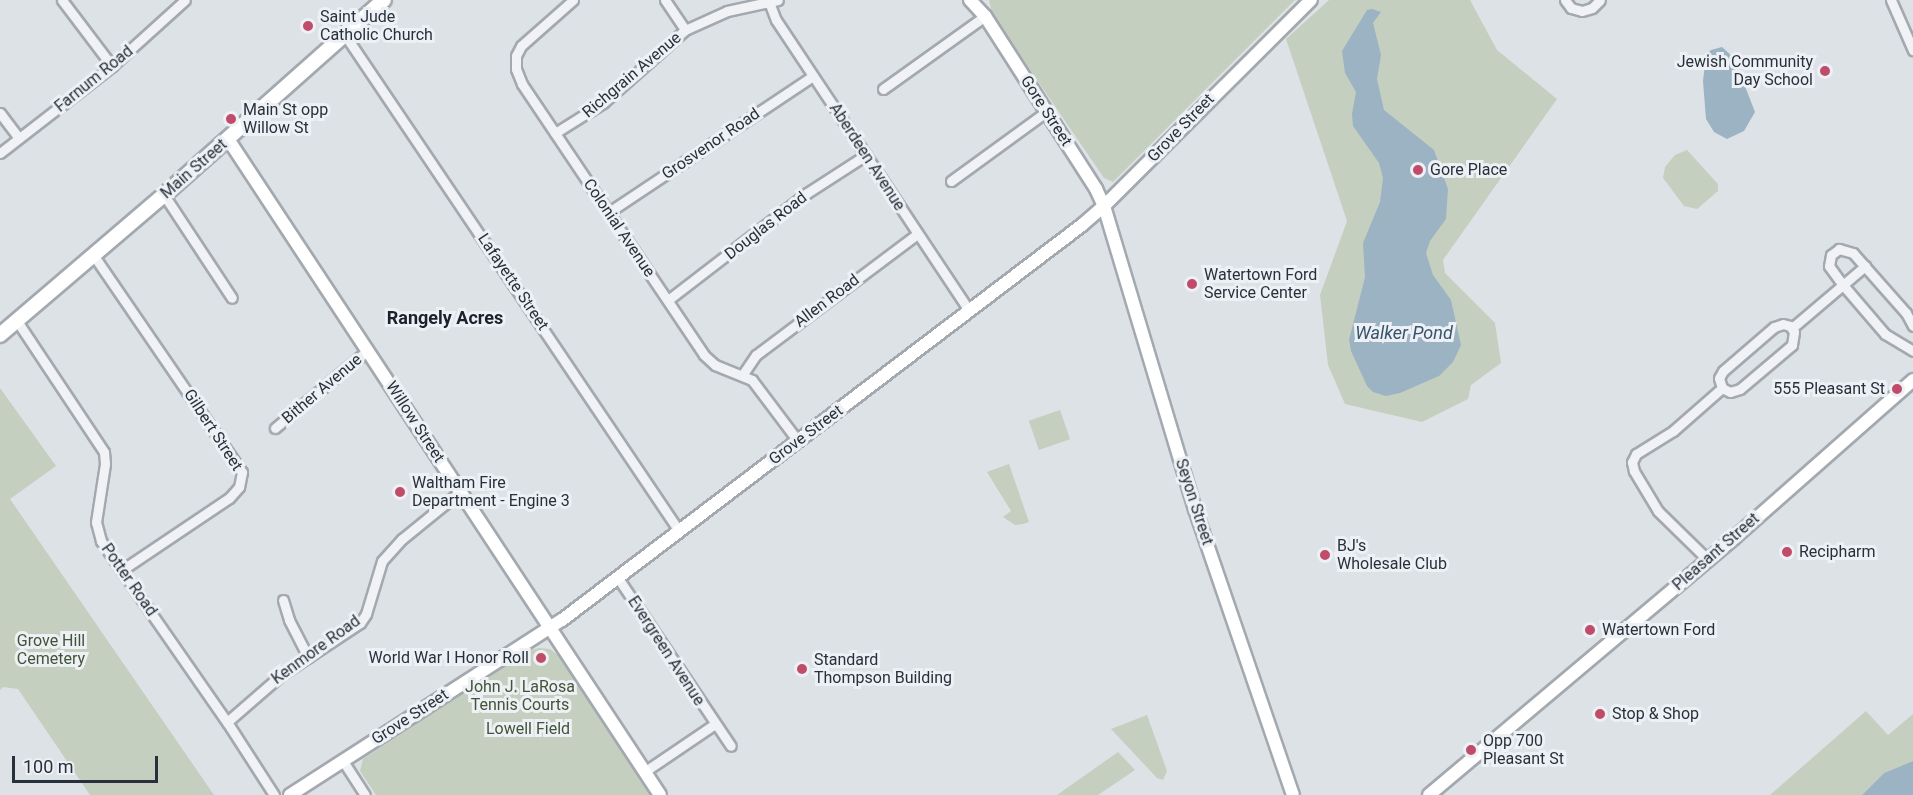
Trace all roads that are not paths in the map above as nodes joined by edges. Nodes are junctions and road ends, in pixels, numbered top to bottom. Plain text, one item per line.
1 (62, 0) edge
2 (185, 0) edge
3 (384, 0) edge
4 (573, 0) edge
5 (665, 0) edge
6 (970, 0) edge
7 (983, 0) edge
8 (1311, 0) edge
9 (1565, 0) edge
10 (1600, 0) edge
11 (1891, 0) edge
12 (773, 1) edge
13 (985, 16) junction
14 (685, 30) junction
15 (345, 35) junction
16 (1913, 50) edge
17 (112, 66) junction
18 (813, 76) junction
19 (884, 89) dead end
20 (1046, 112) junction
21 (0, 113) edge
22 (555, 133) junction
23 (19, 138) junction
24 (228, 139) junction
25 (0, 153) edge
26 (866, 155) junction
27 (951, 181) dead end
28 (165, 195) junction
29 (1104, 206) junction
30 (609, 212) junction
31 (917, 234) junction
32 (94, 256) junction
33 (1865, 266) junction
34 (1843, 285) junction
35 (232, 298) dead end
36 (668, 300) junction
37 (969, 310) junction
38 (17, 321) junction
39 (1913, 326) edge
40 (1792, 328) junction
41 (0, 335) edge
42 (368, 350) junction
43 (1913, 351) edge
44 (743, 374) junction
45 (1913, 380) edge
46 (1722, 388) junction
47 (275, 428) dead end
48 (798, 441) junction
49 (460, 491) junction
50 (679, 531) junction
51 (1708, 560) junction
52 (122, 570) junction
53 (618, 578) junction
54 (282, 600) dead end
55 (550, 627) junction
56 (308, 657) junction
57 (227, 722) junction
58 (715, 724) junction
59 (731, 746) dead end
60 (343, 761) junction
61 (644, 772) junction
62 (274, 795) edge
63 (290, 795) edge
64 (365, 795) edge
65 (660, 795) edge
66 (1293, 795) edge
67 (1429, 795) edge

1 - 17 street
2 - 17 street, Farnum Road
3 - 15 main road, Main Street
4 - 22 street, Colonial Avenue
5 - 14 street
6 - 13 street, Gore Street
7 - 13 street, Gore Street
8 - 29 street, Grove Street
9 - 10 street
11 - 16 street
12 - 14 street, Richgrain Avenue
12 - 18 street, Aberdeen Avenue
13 - 19 street
13 - 20 street, Gore Street
14 - 22 street, Richgrain Avenue
15 - 24 main road, Main Street
15 - 50 street, Lafayette Street
17 - 23 street, Farnum Road
18 - 26 street, Aberdeen Avenue
18 - 30 street, Grosvenor Road
20 - 27 street
20 - 29 street, Gore Street
21 - 23 street
22 - 30 street, Colonial Avenue
23 - 25 street, Farnum Road
24 - 28 main road, Main Street
24 - 42 street, Willow Street
26 - 31 street, Aberdeen Avenue
26 - 36 street, Douglas Road
28 - 32 main road, Main Street
28 - 35 street
29 - 37 street, Grove Street
29 - 66 street, Seyon Street
30 - 36 street, Colonial Avenue
31 - 37 street, Aberdeen Avenue
31 - 44 street, Allen Road
32 - 38 main road, Main Street
32 - 52 street, Gilbert Street
33 - 34 street
33 - 34 street
33 - 39 street
34 - 40 street
34 - 43 street
36 - 44 street, Colonial Avenue
37 - 48 street, Grove Street
38 - 41 main road, Main Street
38 - 52 street, Potter Road
40 - 46 street
40 - 46 street
42 - 47 street, Bither Avenue
42 - 49 street, Willow Street
44 - 48 street, Colonial Avenue
45 - 51 street, Pleasant Street
46 - 51 street
48 - 50 street, Grove Street
49 - 55 street, Willow Street
49 - 56 street, Kenmore Road
50 - 53 street, Grove Street
51 - 67 street, Pleasant Street
52 - 57 street, Potter Road
53 - 55 street, Grove Street
53 - 58 street, Evergreen Avenue
54 - 56 street
55 - 60 street, Grove Street
55 - 61 street, Willow Street
56 - 57 street, Kenmore Road
57 - 62 street, Potter Road
58 - 59 street, Evergreen Avenue
58 - 61 street, Evergreen Avenue
60 - 63 street, Grove Street
60 - 64 street
61 - 65 street, Willow Street

